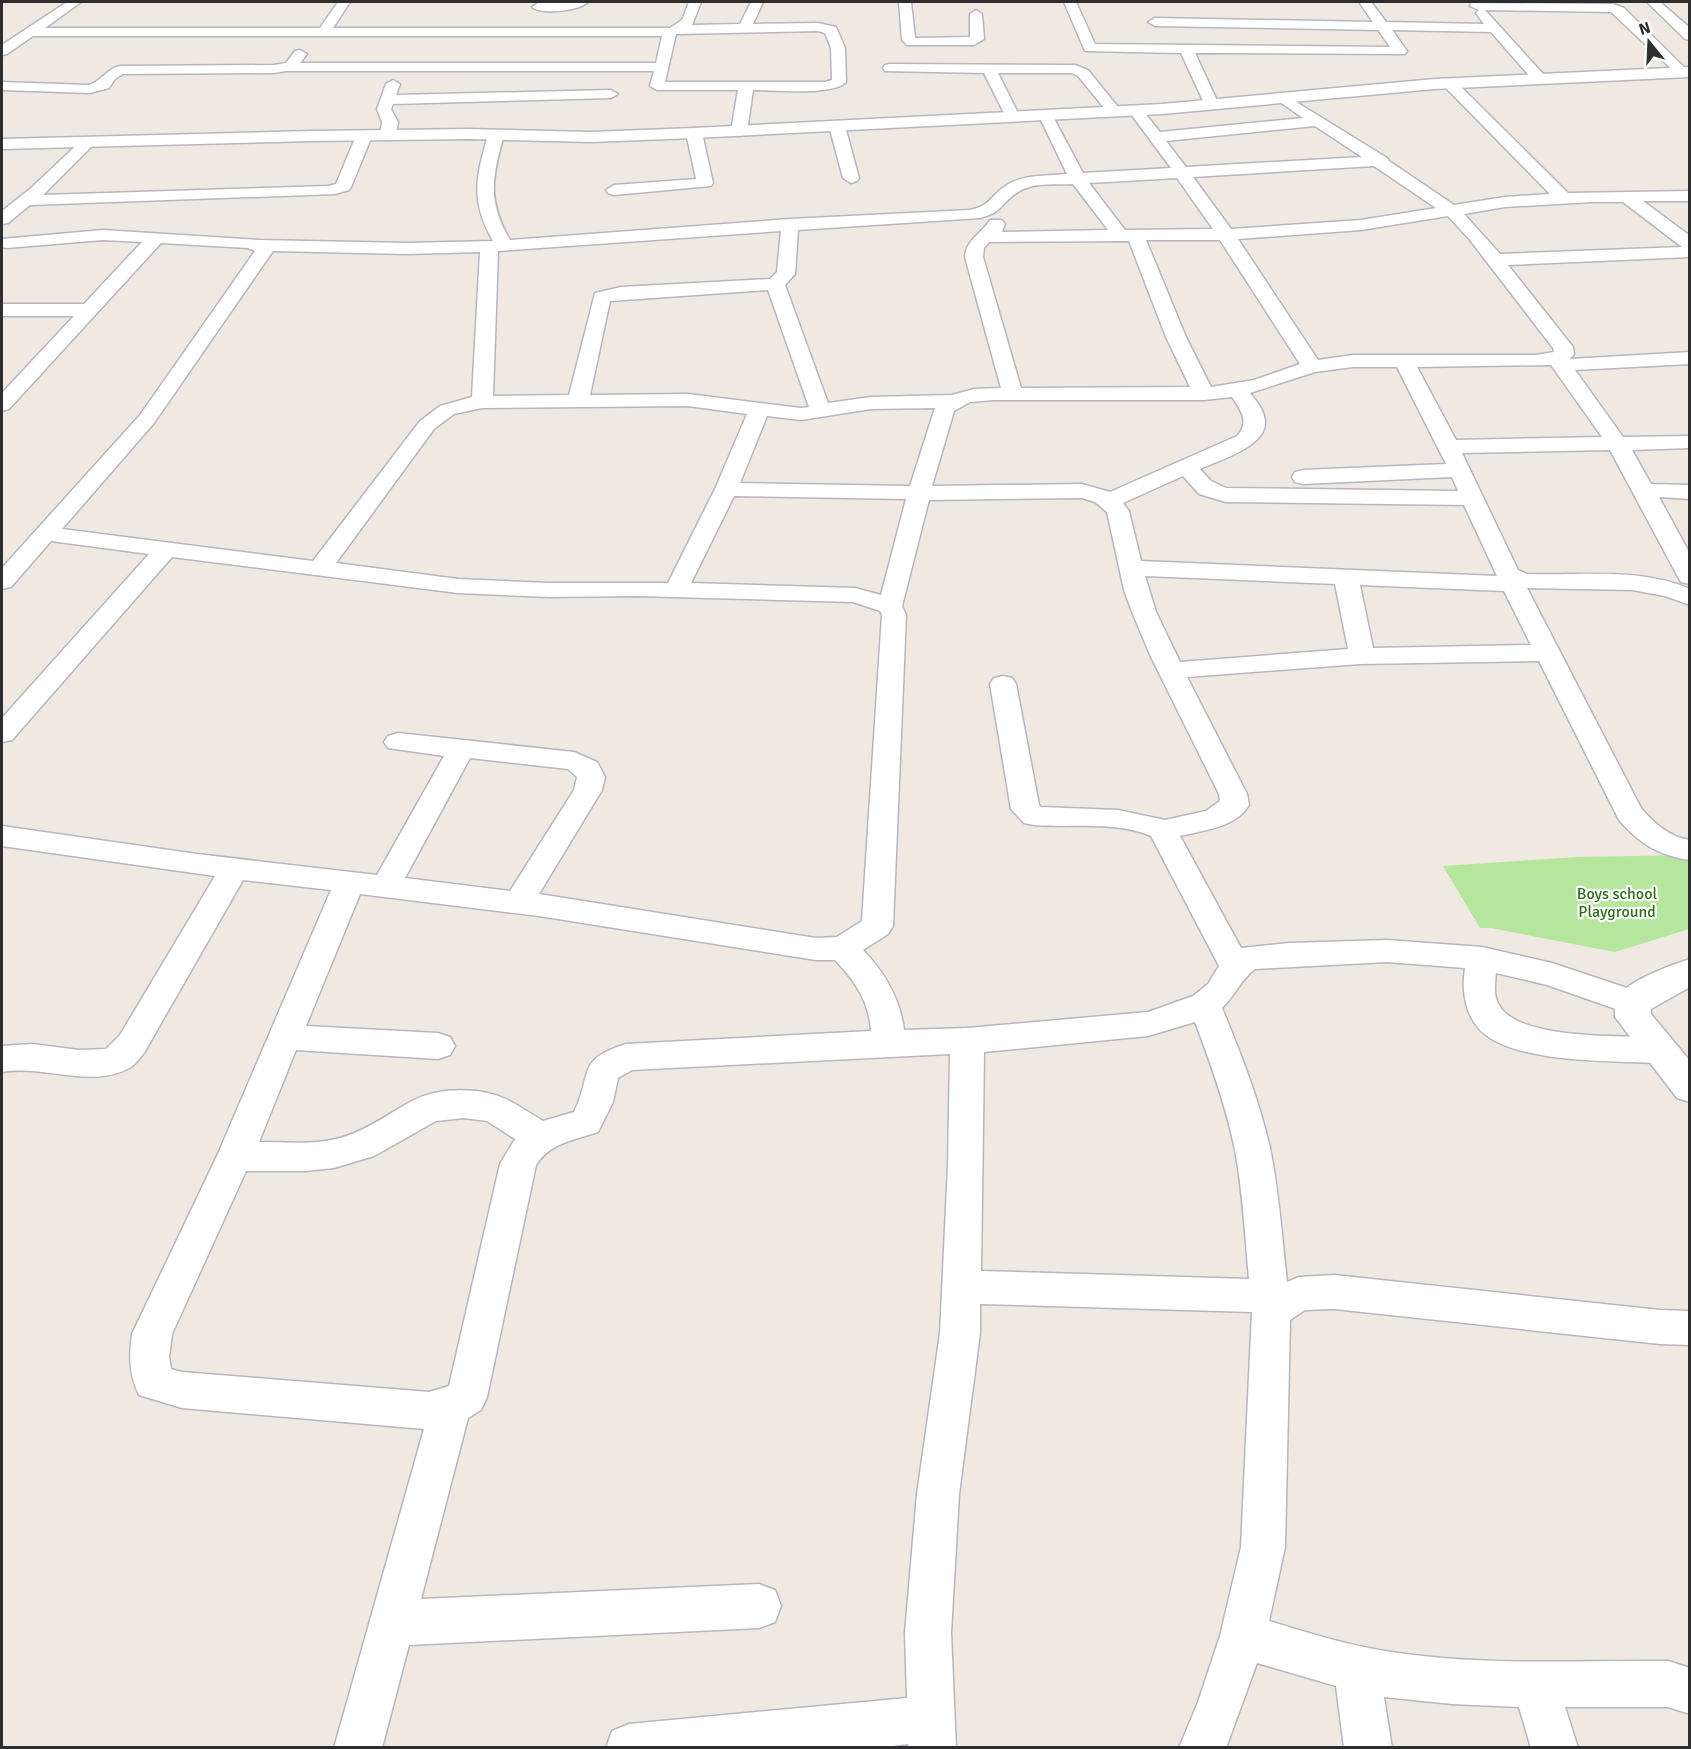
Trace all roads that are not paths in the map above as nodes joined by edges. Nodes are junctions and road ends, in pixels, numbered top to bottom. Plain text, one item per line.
1 (75, 2) edge
2 (344, 2) edge
3 (582, 2) edge
4 (694, 2) edge
5 (757, 2) edge
6 (905, 2) edge
7 (1070, 2) edge
8 (1365, 2) edge
9 (1653, 2) edge
10 (1474, 4) edge
11 (1609, 5) edge
12 (538, 7) dead end
13 (810, 10) dead end
14 (976, 14) dead end
15 (1155, 22) dead end
16 (1383, 26) junction
17 (807, 27) junction
18 (745, 28) junction
19 (1495, 28) junction
20 (676, 31) junction
21 (320, 32) junction
22 (26, 36) junction
23 (1689, 36) edge
24 (2, 39) edge
25 (1187, 50) junction
26 (2, 51) edge
27 (662, 67) junction
28 (286, 68) junction
29 (399, 68) junction
30 (890, 68) dead end
31 (989, 68) junction
32 (1681, 72) edge
33 (1539, 78) junction
34 (1449, 83) junction
35 (2, 86) edge
36 (746, 87) junction
37 (1689, 89) edge
38 (611, 94) dead end
39 (1285, 99) junction
40 (386, 100) junction
41 (1212, 105) junction
42 (1135, 110) junction
43 (1115, 112) junction
44 (1046, 116) junction
45 (1013, 117) junction
46 (1319, 121) junction
47 (837, 126) junction
48 (740, 131) junction
49 (694, 133) junction
50 (388, 135) junction
51 (496, 135) junction
52 (364, 136) junction
53 (1156, 137) junction
54 (88, 142) junction
55 (2, 144) edge
56 (1381, 161) junction
57 (1183, 172) junction
58 (851, 178) dead end
59 (1077, 178) junction
60 (675, 186) junction
61 (614, 190) dead end
62 (1627, 196) junction
63 (1689, 196) edge
64 (1563, 198) junction
65 (27, 200) junction
66 (1452, 211) junction
67 (988, 213) junction
68 (2, 219) edge
69 (790, 224) junction
70 (666, 234) junction
71 (1127, 235) junction
72 (1228, 235) junction
73 (985, 237) junction
74 (156, 238) junction
75 (3, 245) edge
76 (260, 245) junction
77 (1689, 245) edge
78 (496, 246) junction
79 (1689, 252) edge
80 (1494, 260) junction
81 (775, 284) junction
82 (2, 310) edge
83 (89, 310) junction
84 (1689, 358) edge
85 (1404, 361) junction
86 (1559, 362) junction
87 (1312, 367) junction
88 (1238, 390) junction
89 (1013, 394) junction
90 (1204, 394) junction
91 (578, 401) junction
92 (952, 401) junction
93 (482, 402) junction
94 (2, 405) edge
95 (759, 410) junction
96 (821, 412) junction
97 (1689, 442) edge
98 (1616, 444) junction
99 (1449, 447) junction
100 (1460, 470) junction
101 (1192, 474) junction
102 (726, 489) junction
103 (1644, 490) junction
104 (1689, 492) edge
105 (919, 493) junction
106 (1472, 498) junction
107 (1111, 500) junction
108 (47, 534) junction
109 (167, 548) junction
110 (320, 568) junction
111 (1132, 568) junction
112 (1346, 577) junction
113 (1689, 577) edge
114 (1511, 579) junction
115 (2, 582) edge
116 (676, 590) junction
117 (1689, 598) edge
118 (890, 606) junction
119 (1548, 653) junction
120 (1362, 655) junction
121 (1171, 671) junction
122 (1003, 684) dead end
123 (2, 734) edge
124 (398, 742) dead end
125 (461, 749) junction
126 (1162, 830) junction
127 (2, 836) edge
128 (1682, 853) edge
129 (234, 869) junction
130 (350, 881) junction
131 (384, 887) junction
132 (518, 903) junction
133 (843, 948) junction
134 (1482, 958) junction
135 (1235, 967) junction
136 (1689, 972) edge
137 (1633, 1003) junction
138 (1205, 1005) junction
139 (285, 1037) junction
140 (967, 1041) junction
141 (889, 1043) junction
142 (438, 1046) dead end
143 (1659, 1050) junction
144 (2, 1059) edge
145 (1689, 1088) edge
146 (540, 1137) junction
147 (235, 1156) junction
148 (962, 1287) junction
149 (1270, 1303) junction
150 (1689, 1328) edge
151 (451, 1407) junction
152 (759, 1606) dead end
153 (392, 1623) junction
154 (1243, 1636) junction
155 (1357, 1669) junction
156 (1535, 1684) junction
157 (1689, 1691) edge
158 (931, 1733) edge
159 (358, 1748) edge
160 (629, 1748) edge
161 (1202, 1748) edge
162 (1368, 1748) edge
163 (1555, 1748) edge

1 - 22 street
2 - 21 street
3 - 12 street
4 - 20 street
5 - 18 street
6 - 14 street
7 - 25 street
8 - 16 street
9 - 23 street
10 - 11 street
10 - 19 street
11 - 32 street
13 - 17 street
15 - 16 street
16 - 19 street
16 - 25 street
17 - 18 street
17 - 36 street
18 - 20 street
19 - 33 street
20 - 21 street
20 - 27 street
21 - 22 street
21 - 28 street
22 - 24 street
22 - 26 street
25 - 41 street
27 - 29 street
27 - 36 street
28 - 29 street
28 - 35 street
29 - 40 street
30 - 31 street
31 - 43 street
31 - 45 street
32 - 33 street
32 - 37 street
33 - 34 street
34 - 39 street
34 - 64 street
36 - 48 street
38 - 40 street
39 - 41 street
39 - 46 street
40 - 50 street
41 - 42 street
42 - 43 street
42 - 53 street
43 - 44 street
44 - 45 street
44 - 59 street
45 - 47 street
46 - 53 street
46 - 56 street
47 - 48 street
47 - 58 street
48 - 49 street
49 - 51 street
49 - 60 street
50 - 51 street
50 - 52 street
51 - 78 street
52 - 54 street
52 - 65 street
53 - 57 street
54 - 55 street
54 - 65 street
56 - 57 street
56 - 66 street
57 - 59 street
57 - 72 street
59 - 67 street
59 - 71 street
60 - 61 street
60 - 70 street
62 - 63 street
62 - 64 street
62 - 77 street
64 - 66 street
65 - 68 street
66 - 72 street
66 - 80 street
67 - 69 street
67 - 73 street
69 - 70 street
69 - 81 street
70 - 78 street
71 - 72 street
71 - 73 street
71 - 90 street
72 - 87 street
73 - 89 street
74 - 75 street
74 - 76 street
74 - 83 street
76 - 78 street
76 - 108 street
78 - 93 street
79 - 80 street
80 - 86 street
81 - 91 street
81 - 96 street
82 - 83 street
83 - 94 street
84 - 86 street
85 - 86 street
85 - 87 street
85 - 99 street
86 - 98 street
87 - 88 street
88 - 90 street
88 - 101 street
89 - 90 street
89 - 92 street
91 - 93 street
91 - 95 street
92 - 96 street
92 - 105 street
93 - 110 street
95 - 96 street
95 - 102 street
97 - 98 street
98 - 99 street
98 - 103 street
99 - 100 street
100 - 101 street
100 - 106 street
101 - 106 street
101 - 107 street
102 - 105 street
102 - 116 street
103 - 104 street
103 - 113 street
105 - 107 street
105 - 118 street
106 - 114 street
107 - 111 street
108 - 109 street
108 - 115 street
109 - 110 street
109 - 123 street
110 - 116 street
111 - 112 street
111 - 121 street
112 - 114 street
112 - 120 street
114 - 117 street
114 - 119 street
116 - 118 street
118 - 133 street
119 - 120 street
119 - 128 street
120 - 121 street
121 - 126 street
122 - 126 street
124 - 125 street
125 - 131 street
125 - 132 street
126 - 135 street
127 - 129 street
129 - 130 street
129 - 144 street
130 - 131 street
130 - 139 street
131 - 132 street
132 - 133 street
133 - 141 street
134 - 135 street
134 - 137 street
134 - 143 street
135 - 138 street
136 - 137 street
137 - 143 street
138 - 140 street
138 - 149 street
139 - 142 street
139 - 147 street
140 - 141 street
140 - 148 street
141 - 146 street
143 - 145 street
146 - 147 street
146 - 151 street
147 - 151 street
148 - 149 street
148 - 158 street
149 - 150 street
149 - 154 street
151 - 153 street
152 - 153 street
153 - 159 street
154 - 155 street
154 - 161 street
155 - 156 street
155 - 162 street
156 - 157 street
156 - 163 street
158 - 160 street

